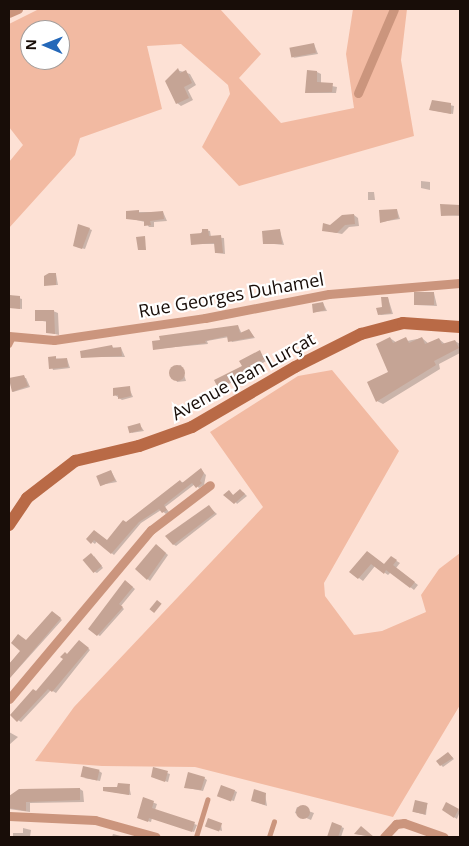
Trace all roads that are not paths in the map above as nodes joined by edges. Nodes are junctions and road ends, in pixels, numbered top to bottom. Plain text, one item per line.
1 (18, 9) edge
2 (394, 9) edge
3 (9, 13) edge
4 (358, 93) dead end
5 (460, 283) edge
6 (460, 327) edge
7 (10, 339) edge
8 (210, 485) dead end
9 (9, 525) edge
10 (9, 699) edge
11 (207, 800) dead end
12 (9, 816) edge
13 (274, 822) dead end
14 (156, 837) edge
15 (196, 837) edge
16 (269, 837) edge
17 (384, 837) edge
18 (444, 837) edge

1 - 3 street
2 - 4 street
5 - 7 street, Rue Georges Duhamel
6 - 9 main road, Avenue Jean Lurçat
8 - 10 street
11 - 15 lane
12 - 14 street
13 - 16 lane
17 - 18 street

